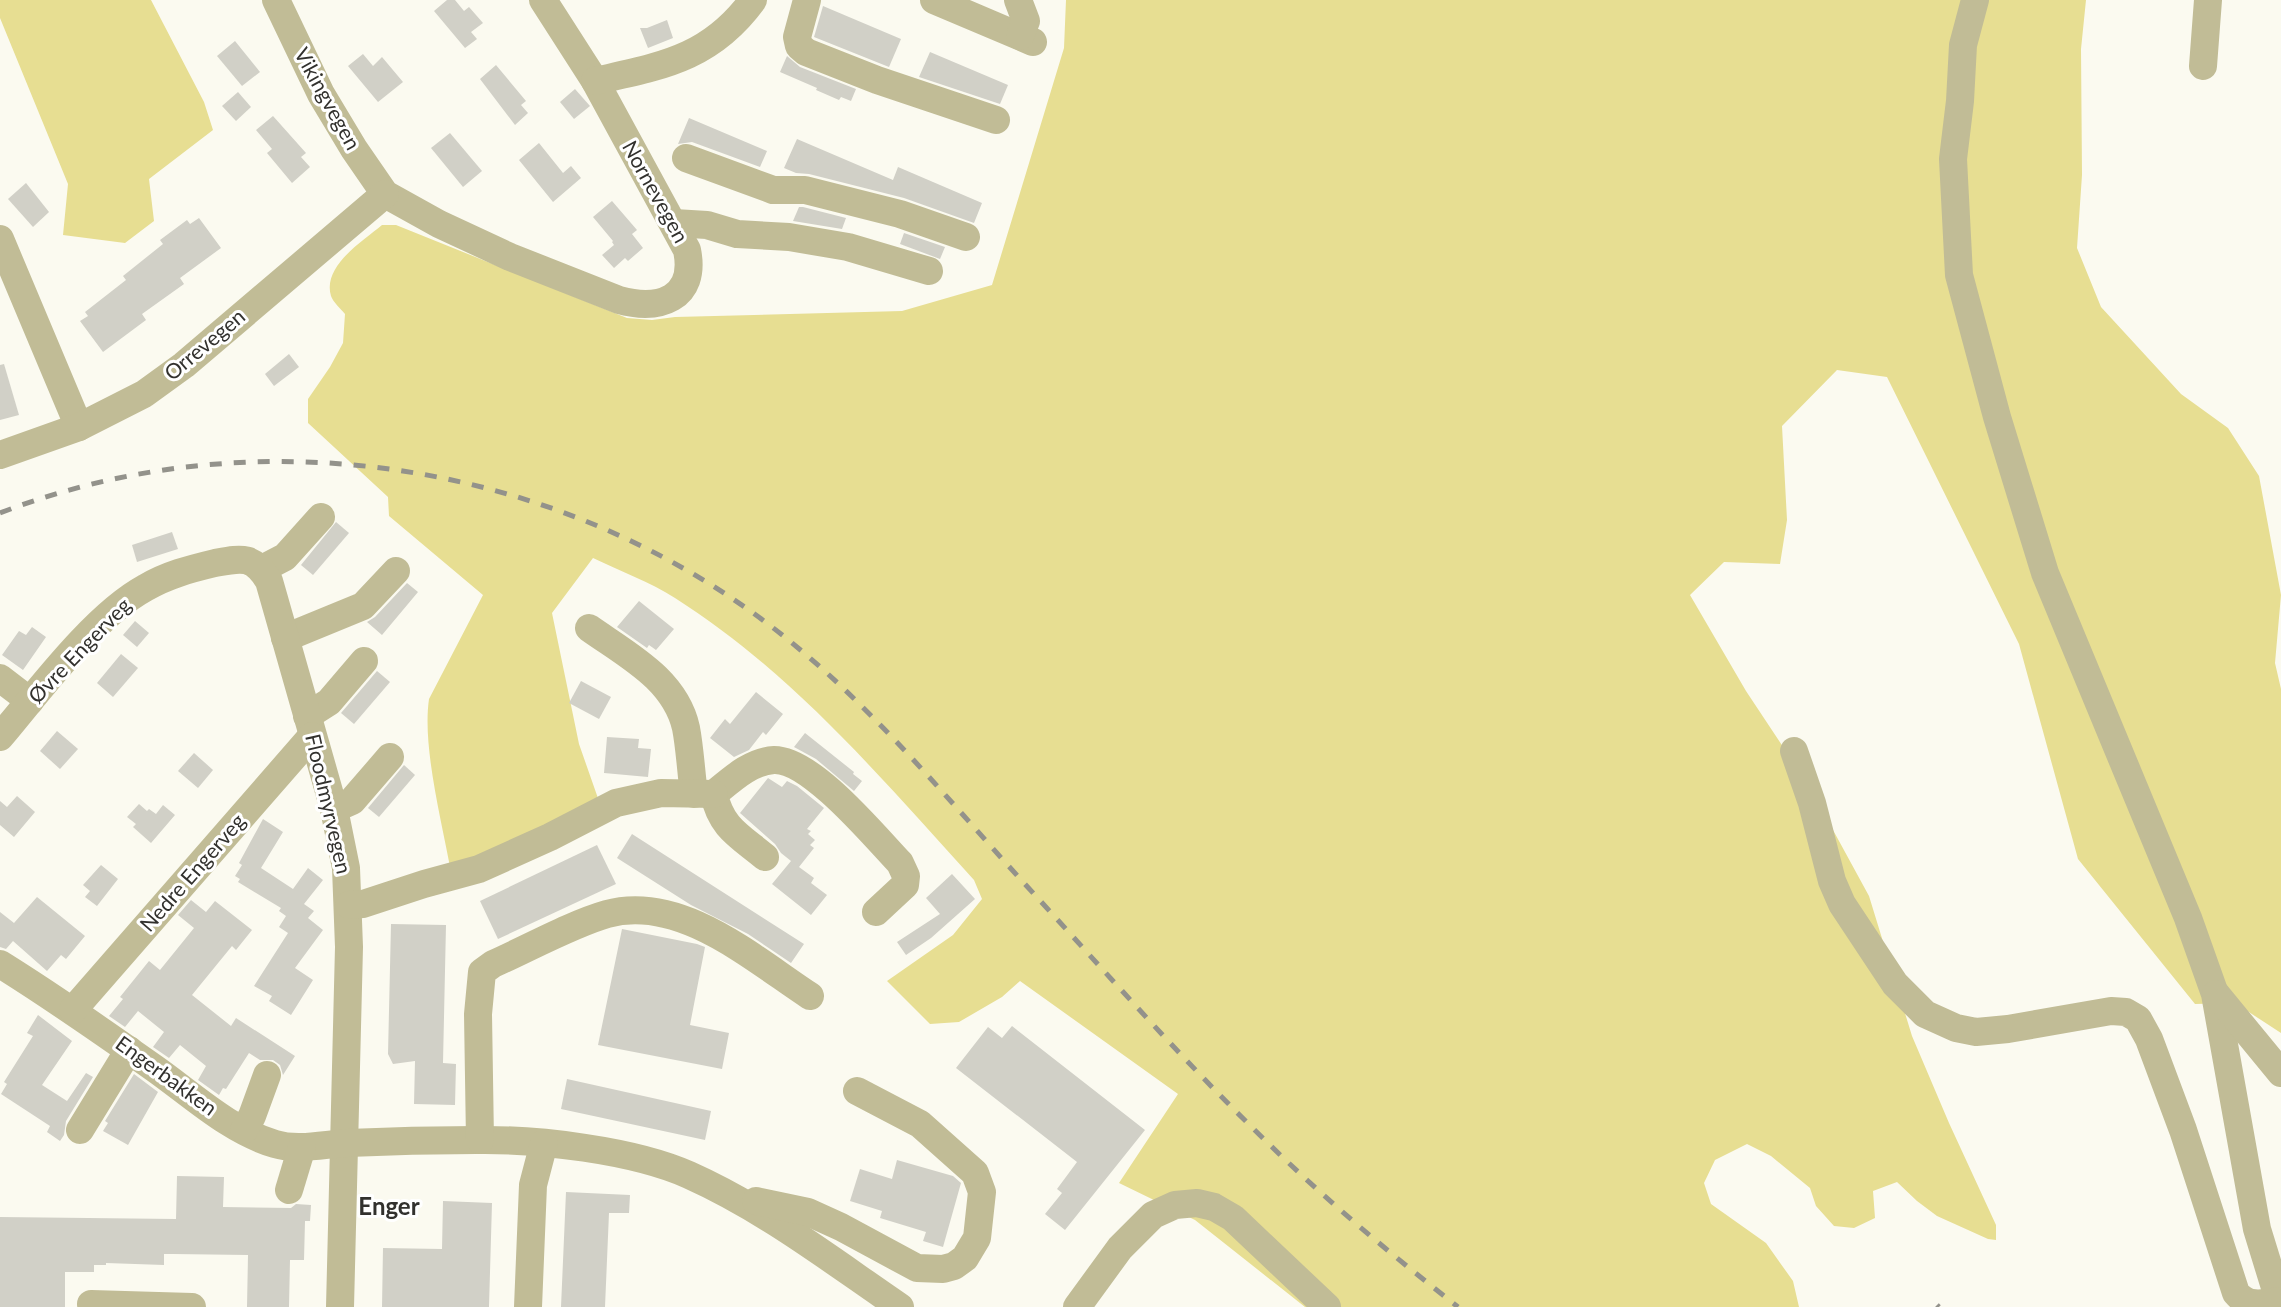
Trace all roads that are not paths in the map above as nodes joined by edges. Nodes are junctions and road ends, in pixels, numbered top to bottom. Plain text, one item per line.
1 (276, 0) edge
2 (542, 0) edge
3 (753, 0) edge
4 (807, 0) edge
5 (934, 0) edge
6 (1018, 0) edge
7 (1975, 0) edge
8 (2208, 0) edge
9 (2203, 66) dead end
10 (595, 81) junction
11 (996, 120) dead end
12 (686, 158) dead end
13 (773, 190) junction
14 (385, 194) junction
15 (900, 214) junction
16 (674, 223) junction
17 (765, 234) junction
18 (966, 237) dead end
19 (0, 239) edge
20 (848, 247) junction
21 (929, 271) dead end
22 (79, 427) junction
23 (0, 455) edge
24 (321, 517) dead end
25 (257, 565) junction
26 (396, 571) dead end
27 (589, 628) dead end
28 (285, 638) junction
29 (364, 662) dead end
30 (0, 678) edge
31 (30, 701) junction
32 (310, 726) junction
33 (0, 737) edge
34 (1794, 751) dead end
35 (390, 757) dead end
36 (704, 794) junction
37 (334, 809) junction
38 (765, 857) dead end
39 (349, 905) junction
40 (876, 912) dead end
41 (0, 964) edge
42 (2216, 994) junction
43 (810, 996) dead end
44 (73, 1010) junction
45 (129, 1050) junction
46 (2281, 1073) edge
47 (267, 1075) dead end
48 (857, 1091) dead end
49 (80, 1130) dead end
50 (244, 1130) junction
51 (480, 1140) junction
52 (345, 1143) junction
53 (544, 1143) junction
54 (302, 1147) junction
55 (289, 1190) dead end
56 (729, 1195) junction
57 (91, 1304) dead end
58 (2280, 1304) edge
59 (192, 1307) edge
60 (340, 1307) edge
61 (528, 1307) edge
62 (900, 1307) edge
63 (1077, 1307) edge
64 (1327, 1307) edge

1 - 14 street, Vikingvegen
2 - 10 street, Nornevegen
3 - 10 street
4 - 11 street
5 - 6 street
7 - 42 street
8 - 9 street
10 - 16 street, Nornevegen
12 - 13 street
13 - 15 street
13 - 17 street
14 - 16 street, Nornevegen
14 - 22 street, Orrevegen
15 - 18 street
15 - 20 street
16 - 17 street
17 - 20 street
19 - 22 street
20 - 21 street
22 - 23 street, Orrevegen
24 - 25 street
25 - 28 street, Floodmyrvegen
25 - 31 street, Øvre Engerveg
26 - 28 street
27 - 36 street
28 - 32 street, Floodmyrvegen
29 - 32 street, Nedre Engerveg
30 - 31 street
31 - 33 street, Øvre Engerveg
32 - 37 street, Floodmyrvegen
32 - 44 street, Nedre Engerveg
34 - 58 street
35 - 37 street
36 - 38 street
36 - 39 street
36 - 40 street
37 - 39 street, Floodmyrvegen
39 - 52 street, Floodmyrvegen
41 - 44 street, Engerbakken
42 - 46 street
42 - 58 street
43 - 51 street
44 - 45 street, Engerbakken
45 - 49 street
45 - 50 street, Engerbakken
47 - 50 street
48 - 56 street
50 - 54 street, Engerbakken
51 - 52 street
51 - 53 street
52 - 54 street, Engerbakken
52 - 60 street, Floodmyrvegen
53 - 56 street
53 - 61 street
54 - 55 street
56 - 62 street
57 - 59 street
63 - 64 street

